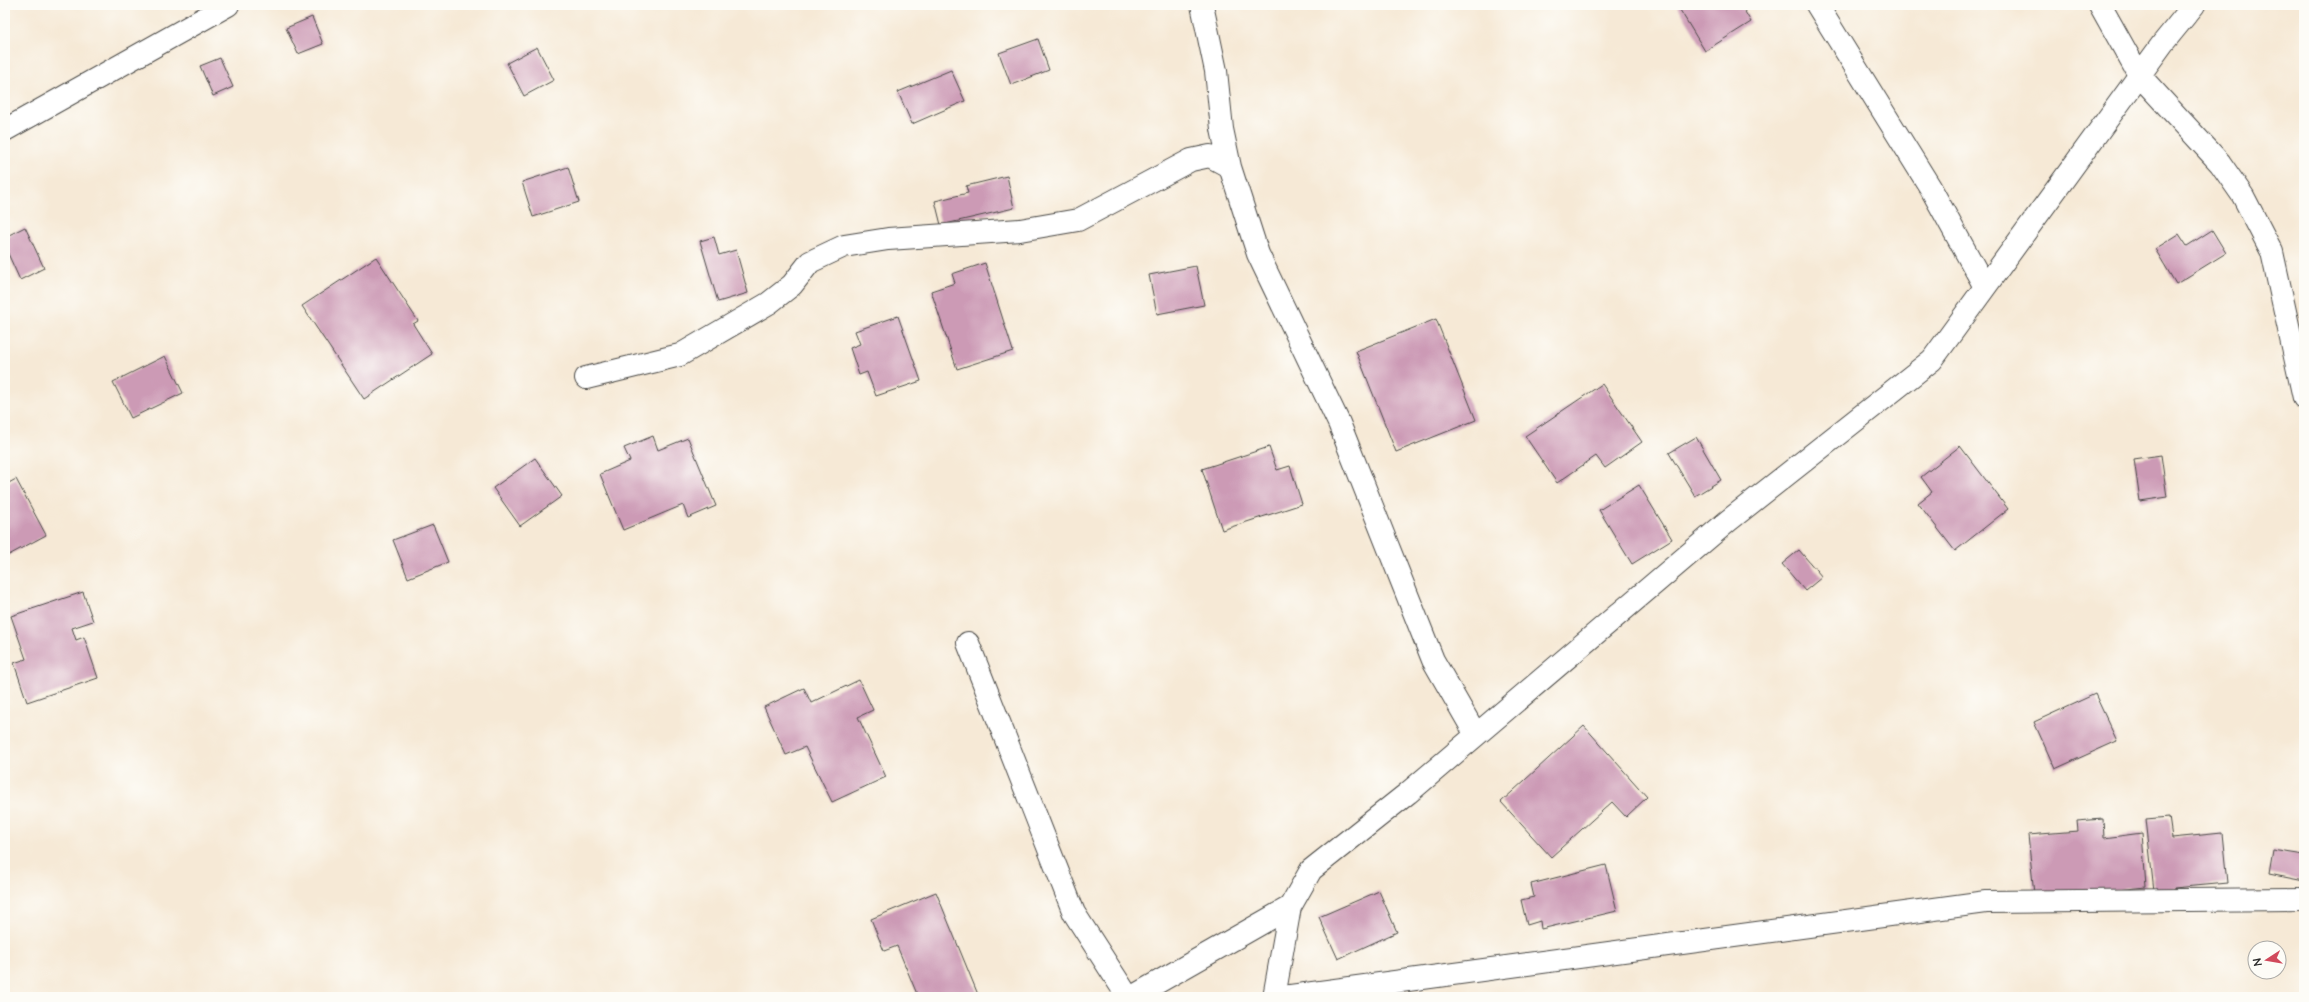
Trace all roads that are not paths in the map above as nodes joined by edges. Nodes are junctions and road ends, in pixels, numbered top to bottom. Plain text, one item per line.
1 (228, 5) edge
2 (1202, 5) edge
3 (1817, 5) edge
4 (2100, 5) edge
5 (2194, 5) edge
6 (2140, 75) junction
7 (5, 130) edge
8 (1230, 167) junction
9 (1985, 286) junction
10 (586, 378) dead end
11 (2304, 398) edge
12 (968, 643) dead end
13 (1476, 735) junction
14 (2304, 899) edge
15 (1290, 907) junction
16 (1145, 994) edge
17 (1128, 997) edge
18 (1274, 997) edge
19 (1283, 997) edge

1 - 7 street
2 - 8 street
3 - 9 street
4 - 6 street
5 - 6 street
6 - 9 street
6 - 11 street
8 - 10 street
8 - 13 street
9 - 13 street
12 - 17 street
13 - 15 street
14 - 19 street
15 - 16 street
15 - 18 street

